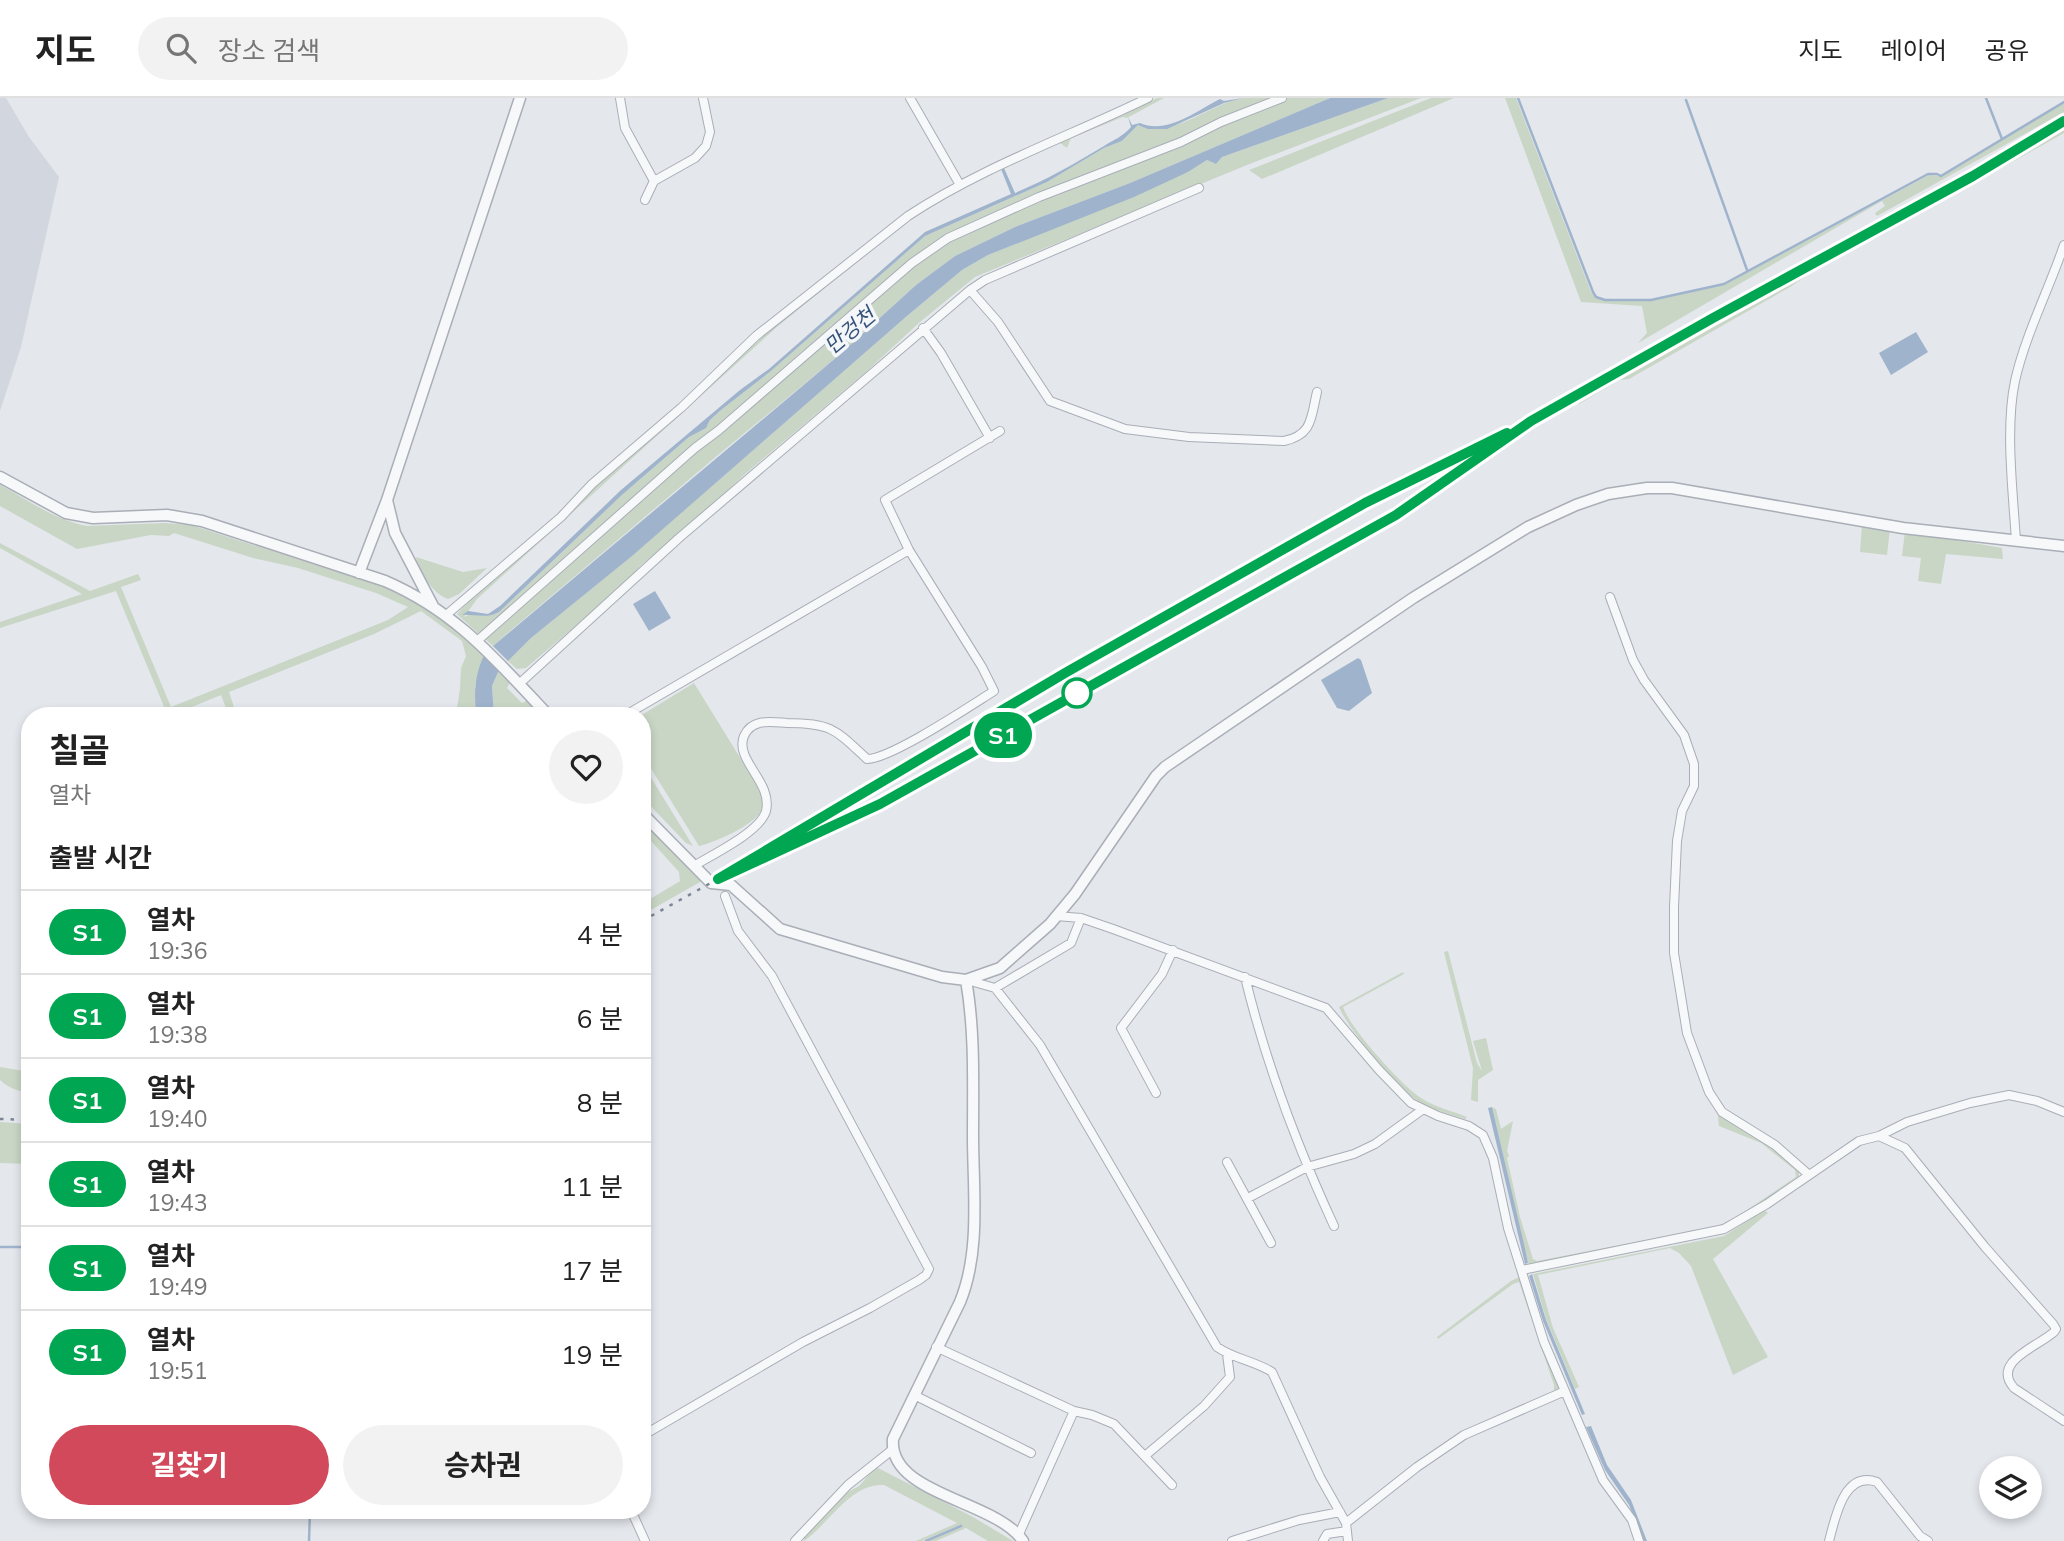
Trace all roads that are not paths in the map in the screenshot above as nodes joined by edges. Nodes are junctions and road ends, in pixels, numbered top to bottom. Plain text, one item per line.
1 (520, 98) edge
2 (620, 98) edge
3 (704, 98) edge
4 (910, 98) edge
5 (1148, 98) edge
6 (1282, 98) edge
7 (654, 181) junction
8 (960, 185) junction
9 (1199, 188) dead end
10 (646, 200) dead end
11 (2064, 245) edge
12 (970, 290) junction
13 (923, 328) junction
14 (1317, 392) dead end
15 (1000, 431) dead end
16 (990, 438) junction
17 (0, 477) edge
18 (387, 500) junction
19 (2016, 541) junction
20 (2064, 546) edge
21 (909, 550) junction
22 (359, 573) junction
23 (1610, 597) dead end
24 (433, 606) junction
25 (445, 616) junction
26 (479, 642) junction
27 (515, 680) junction
28 (540, 707) edge
29 (639, 707) edge
30 (651, 822) edge
31 (694, 866) junction
32 (725, 896) dead end
33 (1056, 916) junction
34 (1081, 918) junction
35 (1174, 950) junction
36 (1245, 977) junction
37 (966, 980) junction
38 (995, 988) junction
39 (1156, 1093) dead end
40 (1422, 1110) junction
41 (2064, 1112) edge
42 (1879, 1136) junction
43 (1227, 1162) dead end
44 (1307, 1167) junction
45 (1808, 1174) junction
46 (1248, 1198) junction
47 (1334, 1226) dead end
48 (1271, 1243) dead end
49 (1522, 1270) junction
50 (936, 1347) junction
51 (1227, 1354) junction
52 (1565, 1391) junction
53 (914, 1395) junction
54 (1074, 1411) junction
55 (2064, 1421) edge
56 (651, 1431) edge
57 (892, 1450) junction
58 (1031, 1453) dead end
59 (1146, 1455) junction
60 (1172, 1485) dead end
61 (1340, 1512) junction
62 (635, 1519) edge
63 (1347, 1527) junction
64 (1021, 1538) edge
65 (798, 1540) edge
66 (645, 1541) edge
67 (1233, 1541) edge
68 (1323, 1541) edge
69 (1348, 1541) edge
70 (1639, 1541) edge
71 (1829, 1541) edge
72 (1928, 1541) edge

1 - 18 street
2 - 7 street
3 - 7 street
4 - 8 street
5 - 8 street
6 - 26 street
7 - 10 street
8 - 25 street
9 - 12 street
11 - 19 street
12 - 13 street
12 - 14 street
13 - 16 street
13 - 27 street
15 - 16 street
16 - 21 street
17 - 22 street
18 - 22 street
18 - 24 street
19 - 20 street
19 - 33 street
21 - 29 street
21 - 31 street
22 - 24 street
23 - 45 street
24 - 25 street
25 - 26 street
26 - 27 street
27 - 28 street
30 - 31 street
31 - 37 street
32 - 56 street
33 - 34 street
33 - 37 street
34 - 35 street
34 - 38 street
35 - 36 street
35 - 39 street
36 - 40 street
36 - 44 street
37 - 38 street
37 - 50 street
38 - 51 street
40 - 44 street
40 - 49 street
41 - 42 street
42 - 45 street
42 - 55 street
43 - 46 street
44 - 46 street
44 - 47 street
45 - 49 street
46 - 48 street
49 - 52 street
50 - 53 street
50 - 54 street
51 - 59 street
51 - 61 street
52 - 63 street
52 - 70 street
53 - 57 street
53 - 58 street
54 - 59 street
54 - 64 street
57 - 64 street
57 - 65 street
59 - 60 street
61 - 63 street
61 - 67 street
62 - 66 street
63 - 68 street
63 - 69 street
71 - 72 street

